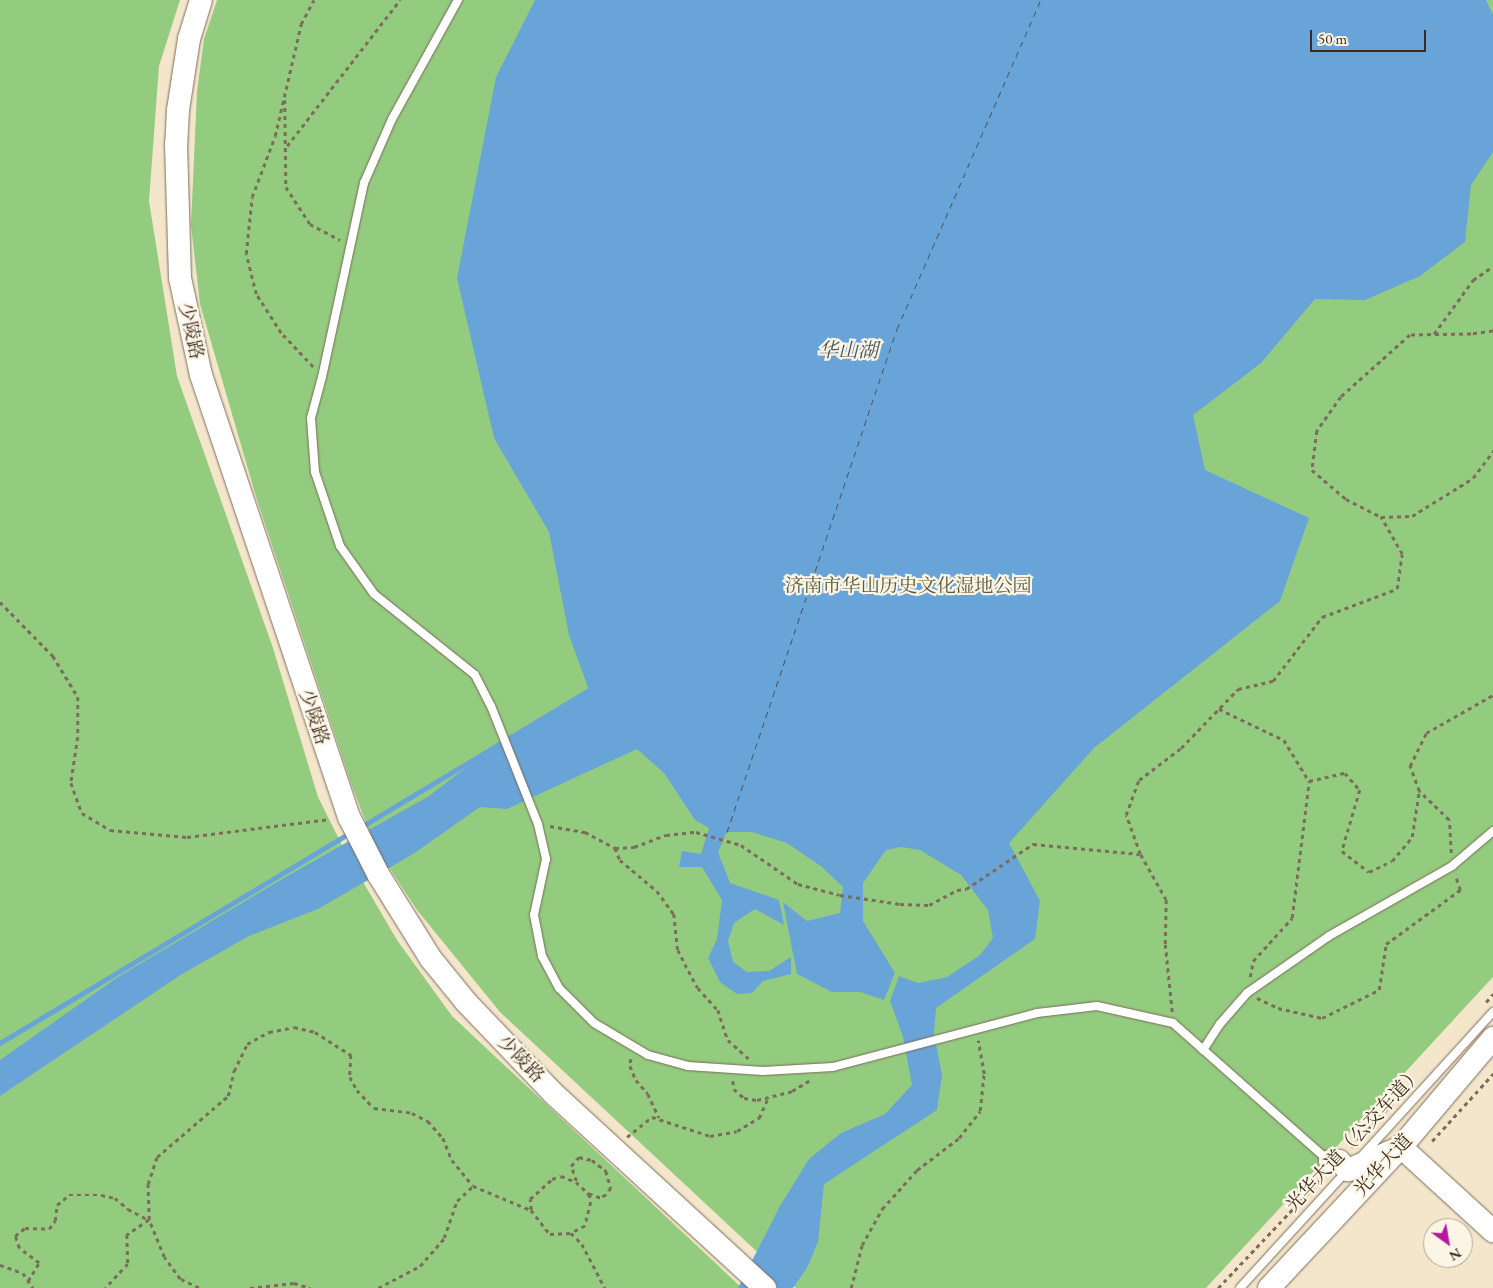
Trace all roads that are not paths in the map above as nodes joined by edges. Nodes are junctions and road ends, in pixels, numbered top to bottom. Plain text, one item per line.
1 (201, 0) edge
2 (458, 0) edge
3 (1493, 830) edge
4 (1493, 1012) edge
5 (1493, 1038) edge
6 (1203, 1050) junction
7 (1401, 1147) junction
8 (1339, 1164) junction
9 (1493, 1231) edge
10 (765, 1288) edge
11 (1240, 1288) edge
12 (1269, 1288) edge

1 - 10 street, 少陵路
2 - 6 lane
3 - 6 lane
4 - 8 lane, 光华大道（公交车道）
5 - 7 street, 光华大道
6 - 8 lane
7 - 8 street
7 - 9 street
7 - 12 street, 光华大道
8 - 11 lane, 光华大道（公交车道）

